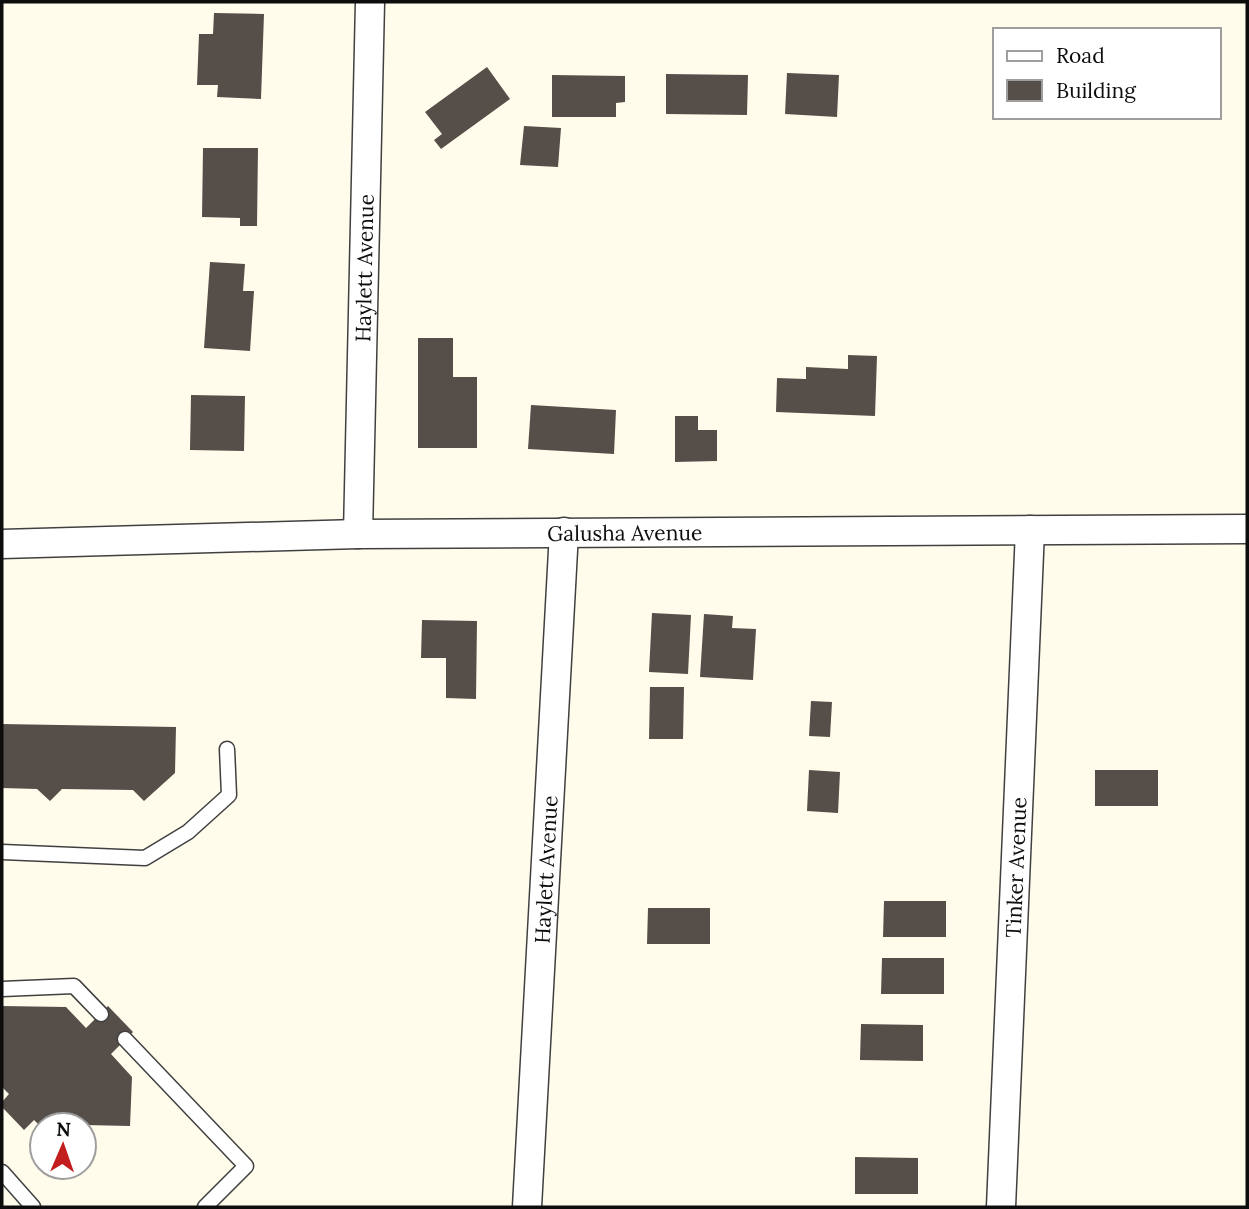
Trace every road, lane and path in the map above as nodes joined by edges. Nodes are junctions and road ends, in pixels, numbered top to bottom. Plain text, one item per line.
1 (370, 2) edge
2 (1247, 529) edge
3 (1030, 530) junction
4 (565, 532) junction
5 (358, 534) junction
6 (2, 544) edge
7 (227, 749) dead end
8 (2, 852) edge
9 (2, 989) edge
10 (101, 1014) dead end
11 (125, 1039) dead end
12 (2, 1172) edge
13 (33, 1207) edge
14 (205, 1207) edge
15 (527, 1207) edge
16 (1001, 1207) edge

1 - 5 street, Haylett Avenue
2 - 3 street, Galusha Avenue
3 - 4 street, Galusha Avenue
3 - 16 street, Tinker Avenue
4 - 5 street, Galusha Avenue
4 - 15 street, Haylett Avenue
5 - 6 street, Galusha Avenue
7 - 8 lane
9 - 10 lane
11 - 14 lane
12 - 13 lane

